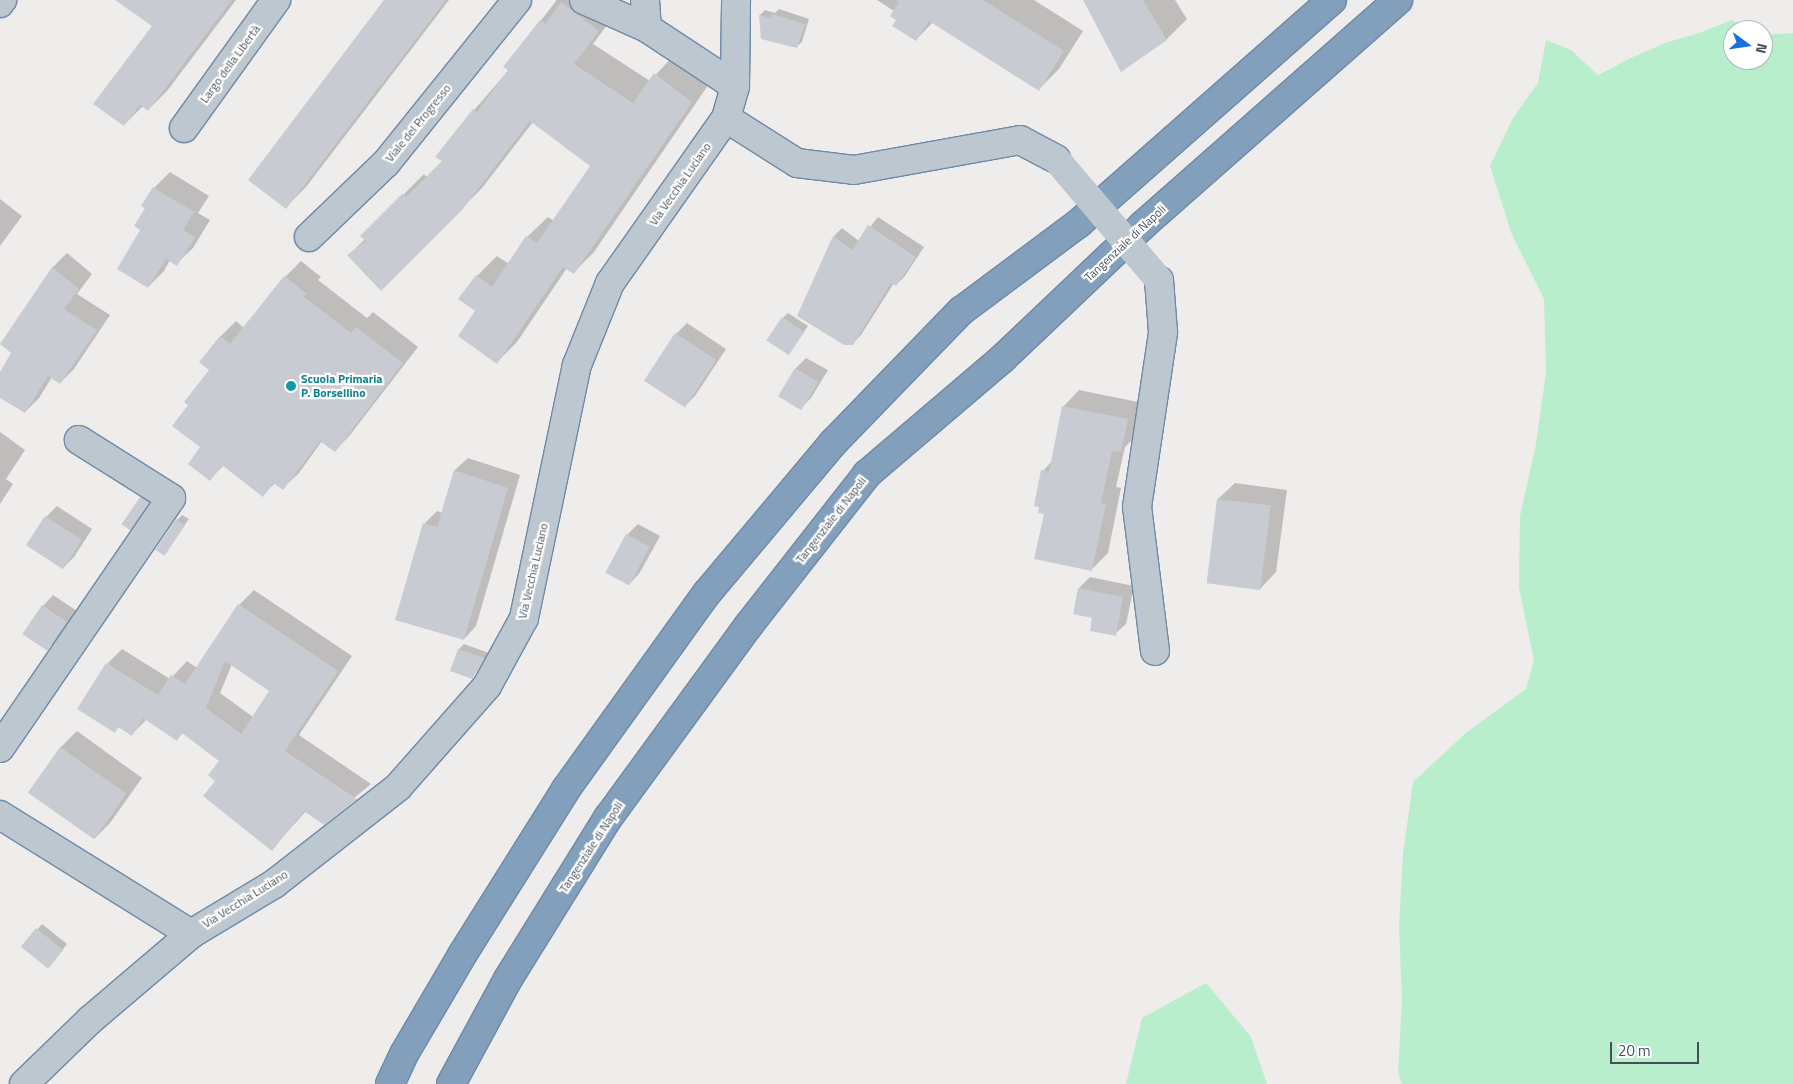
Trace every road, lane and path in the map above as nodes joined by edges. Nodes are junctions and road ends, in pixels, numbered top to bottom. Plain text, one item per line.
1 (2, 0) edge
2 (276, 0) edge
3 (517, 0) edge
4 (584, 0) edge
5 (645, 0) edge
6 (736, 0) edge
7 (1332, 0) edge
8 (1398, 0) edge
9 (0, 3) edge
10 (647, 28) junction
11 (734, 86) junction
12 (726, 118) junction
13 (184, 128) dead end
14 (309, 237) dead end
15 (79, 440) dead end
16 (1155, 651) dead end
17 (0, 748) edge
18 (0, 815) edge
19 (191, 934) junction
20 (24, 1084) edge
21 (390, 1084) edge
22 (451, 1084) edge

1 - 9 street
2 - 13 street, Largo della Libertà
3 - 14 street, Viale del Progresso
4 - 10 street
5 - 10 street
6 - 11 street, Via Vecchia Luciano
7 - 21 highway
8 - 22 highway, Tangenziale di Napoli
10 - 11 street
11 - 12 street, Via Vecchia Luciano
12 - 16 street, bridge
12 - 19 street, Via Vecchia Luciano
15 - 17 street
18 - 19 street
19 - 20 street, Via Vecchia Luciano

